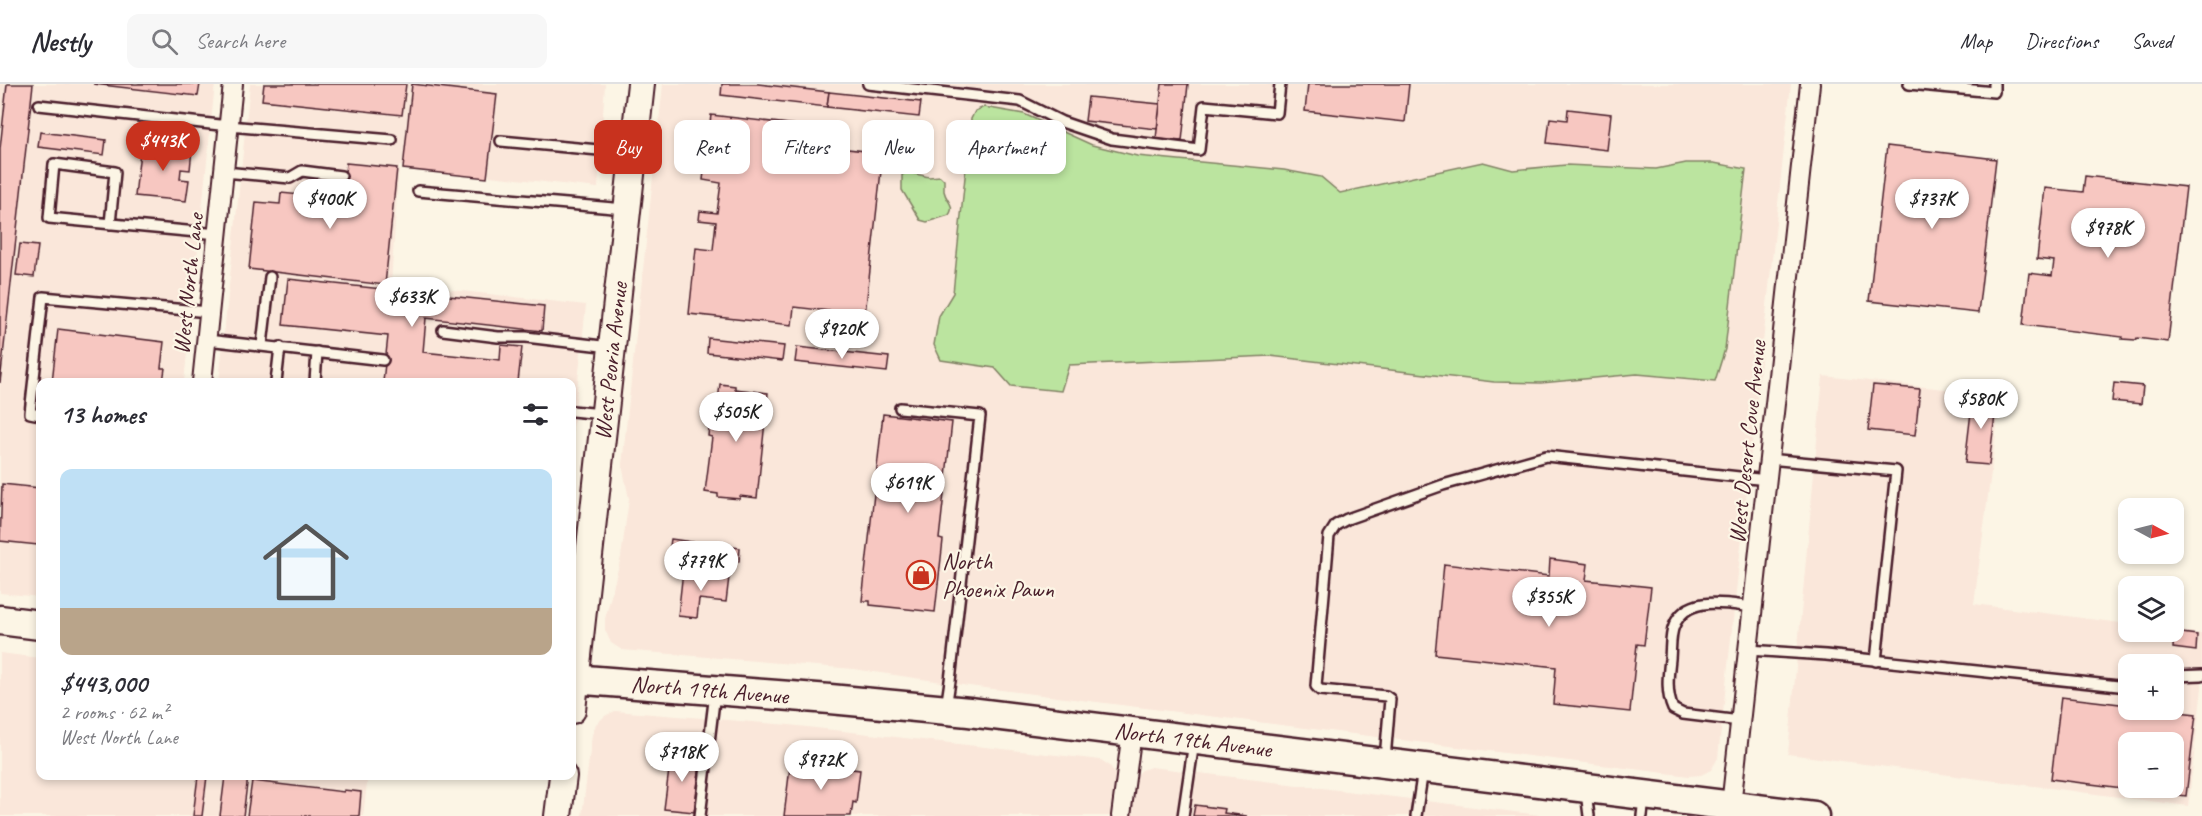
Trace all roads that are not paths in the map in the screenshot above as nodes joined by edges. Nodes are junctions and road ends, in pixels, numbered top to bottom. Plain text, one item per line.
1 (233, 84) edge
2 (640, 84) edge
3 (868, 84) edge
4 (1280, 84) edge
5 (1810, 84) edge
6 (1909, 84) edge
7 (1994, 84) edge
8 (39, 105) dead end
9 (636, 120) edge
10 (229, 126) junction
11 (392, 140) dead end
12 (501, 141) dead end
13 (594, 149) edge
14 (224, 172) junction
15 (631, 174) edge
16 (341, 176) dead end
17 (417, 191) dead end
18 (627, 209) junction
19 (110, 224) junction
20 (218, 234) junction
21 (270, 277) dead end
22 (209, 312) junction
23 (443, 330) dead end
24 (207, 340) junction
25 (262, 345) junction
26 (280, 347) junction
27 (612, 347) junction
28 (317, 352) junction
29 (383, 360) dead end
30 (202, 378) edge
31 (276, 378) edge
32 (315, 378) edge
33 (900, 408) dead end
34 (576, 411) edge
35 (36, 414) edge
36 (604, 414) junction
37 (1769, 459) junction
38 (1767, 480) junction
39 (1753, 607) junction
40 (0, 620) edge
41 (36, 624) edge
42 (1748, 650) junction
43 (576, 653) edge
44 (1876, 661) junction
45 (2202, 675) edge
46 (2184, 676) edge
47 (576, 679) edge
48 (2118, 686) edge
49 (716, 690) junction
50 (945, 710) junction
51 (1740, 721) junction
52 (1132, 731) junction
53 (1195, 739) junction
54 (1385, 763) junction
55 (1423, 768) junction
56 (562, 780) edge
57 (1587, 802) edge
58 (1643, 806) edge
59 (1731, 806) junction
60 (1685, 808) edge
61 (558, 816) edge
62 (700, 816) edge
63 (1121, 816) edge
64 (1183, 816) edge
65 (1416, 816) edge
66 (1814, 816) edge

1 - 10 street, West North Lane
2 - 9 main road, West Peoria Avenue
3 - 4 lane
5 - 37 street, West Desert Cove Avenue
6 - 7 lane
8 - 10 lane
10 - 11 lane
10 - 14 street, West North Lane
12 - 13 lane
14 - 16 lane
14 - 20 street, West North Lane
15 - 18 main road, West Peoria Avenue
17 - 18 lane
18 - 27 main road, West Peoria Avenue
19 - 19 lane
19 - 20 lane
20 - 22 street, West North Lane
21 - 25 lane
22 - 24 street, West North Lane
22 - 35 lane
23 - 27 lane
24 - 25 lane
24 - 30 street, West North Lane
25 - 26 lane
26 - 28 lane
26 - 31 lane
27 - 36 main road, West Peoria Avenue
28 - 29 lane
28 - 32 lane
33 - 50 lane
34 - 36 lane
36 - 43 main road, West Peoria Avenue
37 - 38 street, West Desert Cove Avenue
37 - 44 lane
38 - 39 street, West Desert Cove Avenue
38 - 54 lane
39 - 42 street, West Desert Cove Avenue
39 - 51 lane
40 - 41 main road
42 - 44 lane
42 - 51 street, West Desert Cove Avenue
44 - 48 lane
45 - 46 lane
47 - 49 main road, North 19th Avenue
49 - 50 main road, North 19th Avenue
49 - 62 lane
50 - 52 main road, North 19th Avenue
51 - 59 street, West Desert Cove Avenue
52 - 53 main road, North 19th Avenue
52 - 63 street
53 - 54 main road, North 19th Avenue
53 - 64 lane
54 - 55 main road, North 19th Avenue
55 - 57 main road, North 19th Avenue
55 - 65 lane
56 - 61 main road
57 - 58 main road, North 19th Avenue
58 - 60 main road, North 19th Avenue
59 - 60 main road, North 19th Avenue
59 - 66 main road, North 19th Avenue

